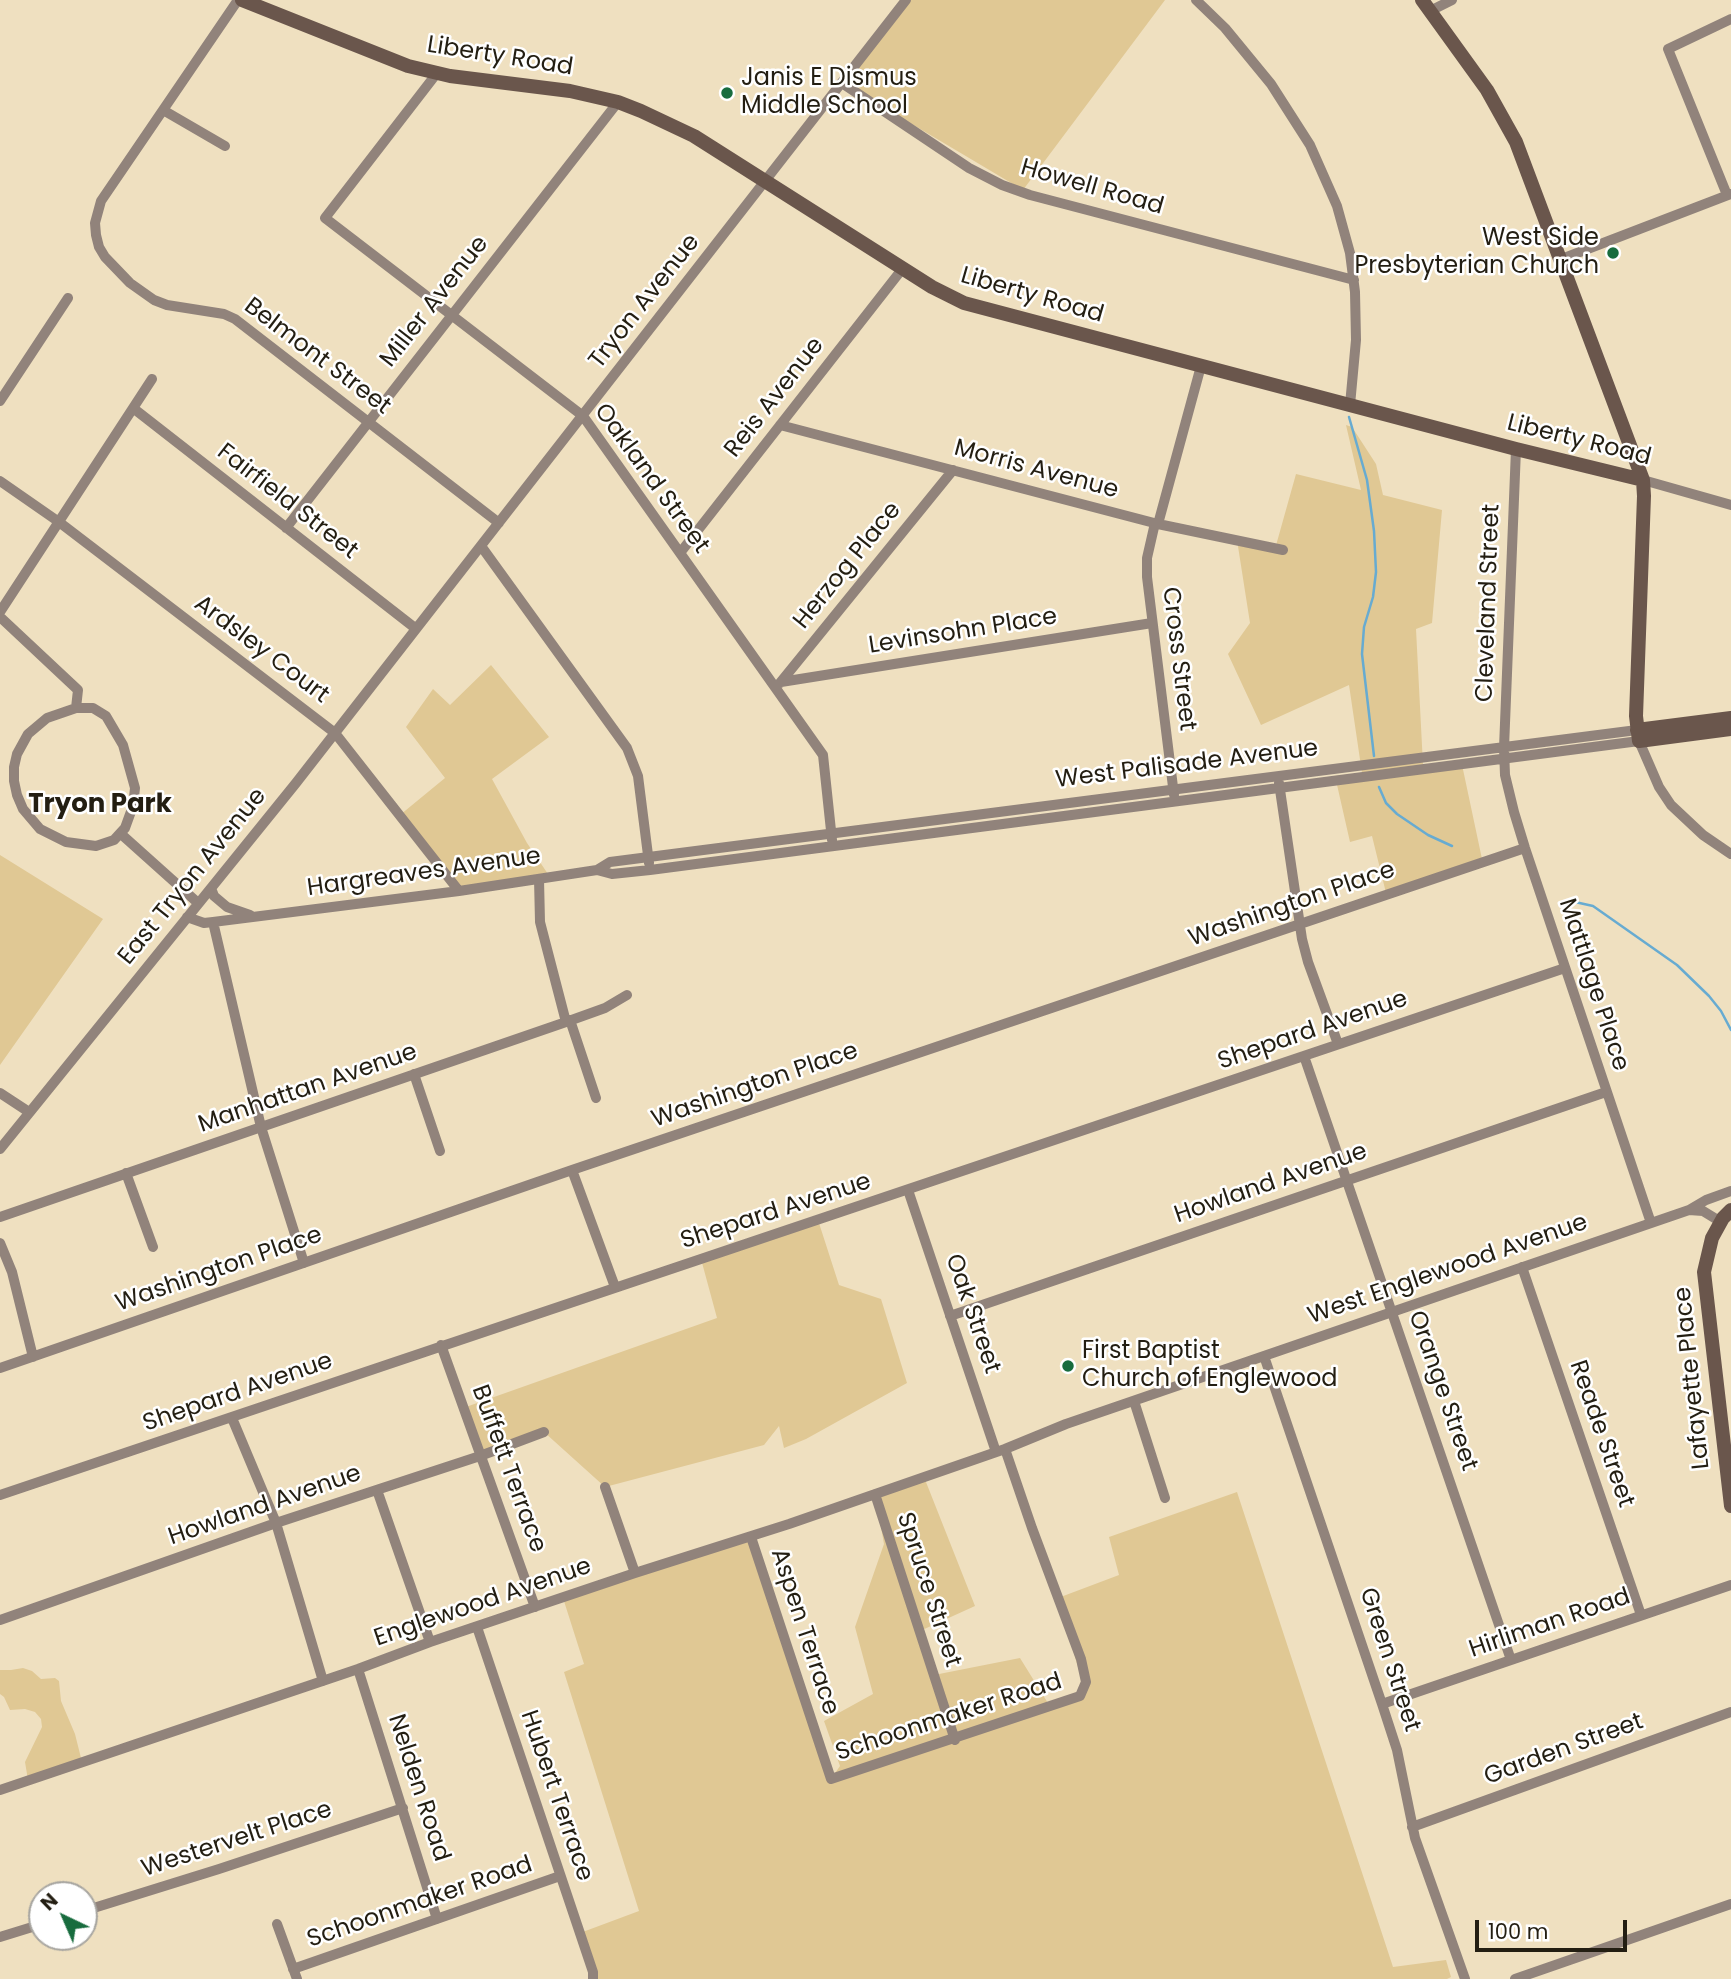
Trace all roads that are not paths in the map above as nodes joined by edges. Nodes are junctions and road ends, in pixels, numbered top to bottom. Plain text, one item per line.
1 (240, 0) edge
2 (906, 0) edge
3 (1196, 0) edge
4 (1452, 0) edge
5 (1426, 6) edge
6 (1731, 19) edge
7 (437, 73) junction
8 (842, 83) junction
9 (618, 102) junction
10 (163, 110) junction
11 (225, 146) dead end
12 (766, 182) junction
13 (1729, 195) edge
14 (1559, 260) junction
15 (903, 268) junction
16 (1354, 280) junction
17 (68, 298) dead end
18 (452, 315) junction
19 (1201, 366) junction
20 (152, 379) dead end
21 (0, 401) edge
22 (1350, 405) junction
23 (133, 408) junction
24 (583, 416) junction
25 (369, 422) junction
26 (780, 425) junction
27 (1516, 449) junction
28 (954, 470) junction
29 (1643, 480) junction
30 (0, 481) edge
31 (1731, 505) edge
32 (59, 522) junction
33 (499, 523) junction
34 (1156, 523) junction
35 (286, 528) junction
36 (481, 546) junction
37 (1283, 550) dead end
38 (680, 553) junction
39 (0, 615) edge
40 (1152, 623) junction
41 (415, 628) junction
42 (778, 685) junction
43 (76, 708) junction
44 (1731, 719) edge
45 (1731, 729) edge
46 (335, 733) junction
47 (1638, 735) junction
48 (1504, 754) junction
49 (1279, 782) junction
50 (1174, 796) junction
51 (121, 834) junction
52 (831, 834) junction
53 (833, 846) junction
54 (1525, 848) junction
55 (1731, 854) edge
56 (648, 857) junction
57 (597, 870) junction
58 (650, 870) junction
59 (539, 879) junction
60 (211, 888) junction
61 (459, 891) junction
62 (198, 903) junction
63 (187, 917) junction
64 (256, 917) junction
65 (213, 922) junction
66 (1299, 925) junction
67 (1565, 968) junction
68 (627, 995) dead end
69 (568, 1021) junction
70 (1338, 1044) junction
71 (1304, 1056) junction
72 (414, 1074) junction
73 (1606, 1092) junction
74 (0, 1093) edge
75 (596, 1098) dead end
76 (29, 1112) junction
77 (261, 1127) junction
78 (0, 1149) edge
79 (440, 1151) dead end
80 (572, 1170) junction
81 (126, 1173) junction
82 (1347, 1180) junction
83 (908, 1190) junction
84 (1731, 1191) edge
85 (1689, 1210) junction
86 (1731, 1210) edge
87 (0, 1217) edge
88 (1651, 1223) junction
89 (1721, 1223) junction
90 (0, 1243) edge
91 (153, 1247) dead end
92 (304, 1263) junction
93 (1522, 1267) junction
94 (615, 1287) junction
95 (1392, 1311) junction
96 (950, 1316) junction
97 (442, 1345) junction
98 (1264, 1356) junction
99 (33, 1357) junction
100 (0, 1368) edge
101 (1135, 1401) junction
102 (1725, 1413) edge
103 (232, 1418) junction
104 (544, 1432) dead end
105 (1001, 1450) junction
106 (480, 1456) junction
107 (980, 1457) joint
108 (605, 1487) dead end
109 (377, 1490) junction
110 (875, 1494) junction
111 (0, 1495) edge
112 (1165, 1498) dead end
113 (1731, 1506) edge
114 (276, 1523) junction
115 (751, 1537) junction
116 (635, 1573) junction
117 (1731, 1585) edge
118 (535, 1607) junction
119 (1641, 1615) junction
120 (0, 1620) edge
121 (477, 1627) junction
122 (430, 1642) junction
123 (1511, 1660) junction
124 (358, 1669) junction
125 (323, 1681) junction
126 (1080, 1696) joint
127 (1382, 1704) junction
128 (1731, 1712) edge
129 (954, 1739) junction
130 (831, 1779) joint
131 (0, 1790) edge
132 (402, 1808) junction
133 (1412, 1827) junction
134 (560, 1876) junction
135 (1731, 1903) edge
136 (98, 1907) edge
137 (438, 1919) junction
138 (277, 1924) dead end
139 (28, 1928) edge
140 (0, 1937) edge
141 (295, 1974) edge
142 (593, 1979) edge
143 (1465, 1979) edge
144 (1515, 1979) edge

1 - 7 main road, Liberty Road
1 - 10 street, Belmont Street
2 - 8 street, Tryon Avenue
3 - 16 street
4 - 5 street
5 - 14 main road
6 - 13 street
7 - 9 main road, Liberty Road
7 - 18 street, Oakland Street
8 - 12 street, Tryon Avenue
8 - 16 street, Howell Road
9 - 12 main road, Liberty Road
9 - 18 street, Miller Avenue
10 - 11 street
10 - 25 street, Belmont Street
12 - 15 main road, Liberty Road
12 - 24 street, Tryon Avenue
13 - 14 street
14 - 29 main road
15 - 19 main road, Liberty Road
15 - 26 street, Reis Avenue
16 - 22 street
17 - 21 street
18 - 24 street, Oakland Street
18 - 25 street, Miller Avenue
19 - 22 main road, Liberty Road
19 - 34 street, Cross Street
20 - 23 street
22 - 27 main road, Liberty Road
23 - 32 street
23 - 35 street, Fairfield Street
24 - 33 street, Tryon Avenue
24 - 38 street, Oakland Street
25 - 33 street, Belmont Street
25 - 35 street, Miller Avenue
26 - 28 street, Morris Avenue
26 - 38 street, Reis Avenue
27 - 29 main road, Liberty Road
27 - 48 street, Cleveland Street
28 - 34 street, Morris Avenue
28 - 42 street, Herzog Place
29 - 31 street, Liberty Road
29 - 47 main road
30 - 32 street, Ardsley Court
32 - 39 street
32 - 46 street, Ardsley Court
33 - 36 street, Tryon Avenue
34 - 37 street, Morris Avenue
34 - 40 street, Cross Street
35 - 41 street, Fairfield Street
36 - 41 street, Tryon Avenue
36 - 56 street
38 - 42 street, Oakland Street
39 - 43 street
40 - 42 street, Levinsohn Place
40 - 50 street, Cross Street
41 - 46 street, East Tryon Avenue
42 - 52 street, Oakland Street
43 - 51 street
43 - 51 street
44 - 47 main road, West Palisade Avenue
45 - 47 main road, West Palisade Avenue
46 - 60 street, East Tryon Avenue
46 - 61 street, Ardsley Court
47 - 48 street, West Palisade Avenue
47 - 55 street
48 - 49 street, West Palisade Avenue
48 - 54 street, Mattlage Place
49 - 50 street, West Palisade Avenue
49 - 66 street
50 - 52 street, West Palisade Avenue
50 - 53 street, West Palisade Avenue
51 - 62 street
52 - 53 street, Oakland Street
52 - 56 street, West Palisade Avenue
53 - 58 street, West Palisade Avenue
54 - 66 street, Washington Place
54 - 67 street, Mattlage Place
56 - 57 street, Hargreaves Avenue
56 - 58 street
57 - 58 street, Hargreaves Avenue
57 - 59 street, Hargreaves Avenue
59 - 61 street, Hargreaves Avenue
59 - 69 street
60 - 62 street, East Tryon Avenue
60 - 64 street, Hargreaves Avenue
61 - 64 street, Hargreaves Avenue
62 - 63 street, East Tryon Avenue
63 - 65 street, Hargreaves Avenue
63 - 76 street, East Tryon Avenue
64 - 65 street, Hargreaves Avenue
65 - 77 street
66 - 70 street
66 - 80 street, Washington Place
67 - 70 street, Shepard Avenue
67 - 73 street, Mattlage Place
68 - 69 street, Manhattan Avenue
69 - 72 street, Manhattan Avenue
69 - 75 street
70 - 71 street, Shepard Avenue
71 - 82 street, Orange Street
71 - 83 street, Shepard Avenue
72 - 77 street, Manhattan Avenue
72 - 79 street
73 - 82 street, Howland Avenue
73 - 88 street, Mattlage Place
74 - 76 street
76 - 78 street, East Tryon Avenue
77 - 81 street, Manhattan Avenue
77 - 92 street
80 - 92 street, Washington Place
80 - 94 street
81 - 87 street, Manhattan Avenue
81 - 91 street
82 - 95 street, Orange Street
82 - 96 street, Howland Avenue
83 - 94 street, Shepard Avenue
83 - 96 street, Oak Street
84 - 85 street, West Englewood Avenue
85 - 88 street, West Englewood Avenue
85 - 89 street
86 - 89 main road, Lafayette Place
88 - 93 street, West Englewood Avenue
89 - 102 main road, Lafayette Place
90 - 99 street
92 - 99 street, Washington Place
93 - 95 street, West Englewood Avenue
93 - 119 street, Reade Street
94 - 97 street, Shepard Avenue
95 - 98 street, West Englewood Avenue
95 - 123 street, Orange Street
96 - 105 street, Oak Street
97 - 103 street, Shepard Avenue
97 - 106 street, Buffett Terrace
98 - 101 street, West Englewood Avenue
98 - 127 street, Green Street
99 - 100 street, Washington Place
101 - 105 street, West Englewood Avenue
101 - 112 street
102 - 113 main road, Lafayette Place
103 - 111 street, Shepard Avenue
103 - 114 street
104 - 106 street, Howland Avenue
105 - 107 street, West Englewood Avenue
105 - 126 street, Oak Street
106 - 109 street, Howland Avenue
106 - 118 street, Buffett Terrace
107 - 110 street, Englewood Avenue
108 - 116 street
109 - 114 street, Howland Avenue
109 - 122 street
110 - 115 street, Englewood Avenue
110 - 129 street, Spruce Street
114 - 120 street, Howland Avenue
114 - 125 street
115 - 116 street, Englewood Avenue
115 - 130 street, Aspen Terrace
116 - 118 street, Englewood Avenue
117 - 119 street, Hirliman Road
118 - 121 street, Englewood Avenue
119 - 123 street, Hirliman Road
121 - 122 street, Englewood Avenue
121 - 134 street, Hubert Terrace
122 - 124 street, Englewood Avenue
123 - 127 street, Hirliman Road
124 - 125 street, Englewood Avenue
124 - 132 street, Nelden Road
125 - 131 street, Englewood Avenue
126 - 129 street, Schoonmaker Road
127 - 133 street, Green Street
128 - 133 street, Garden Street
129 - 130 street, Schoonmaker Road
132 - 136 street, Westervelt Place
132 - 137 street, Nelden Road
133 - 143 street, Green Street
134 - 137 street, Schoonmaker Road
134 - 142 street, Hubert Terrace
135 - 144 street
137 - 141 street, Schoonmaker Road
138 - 141 street
139 - 140 street

